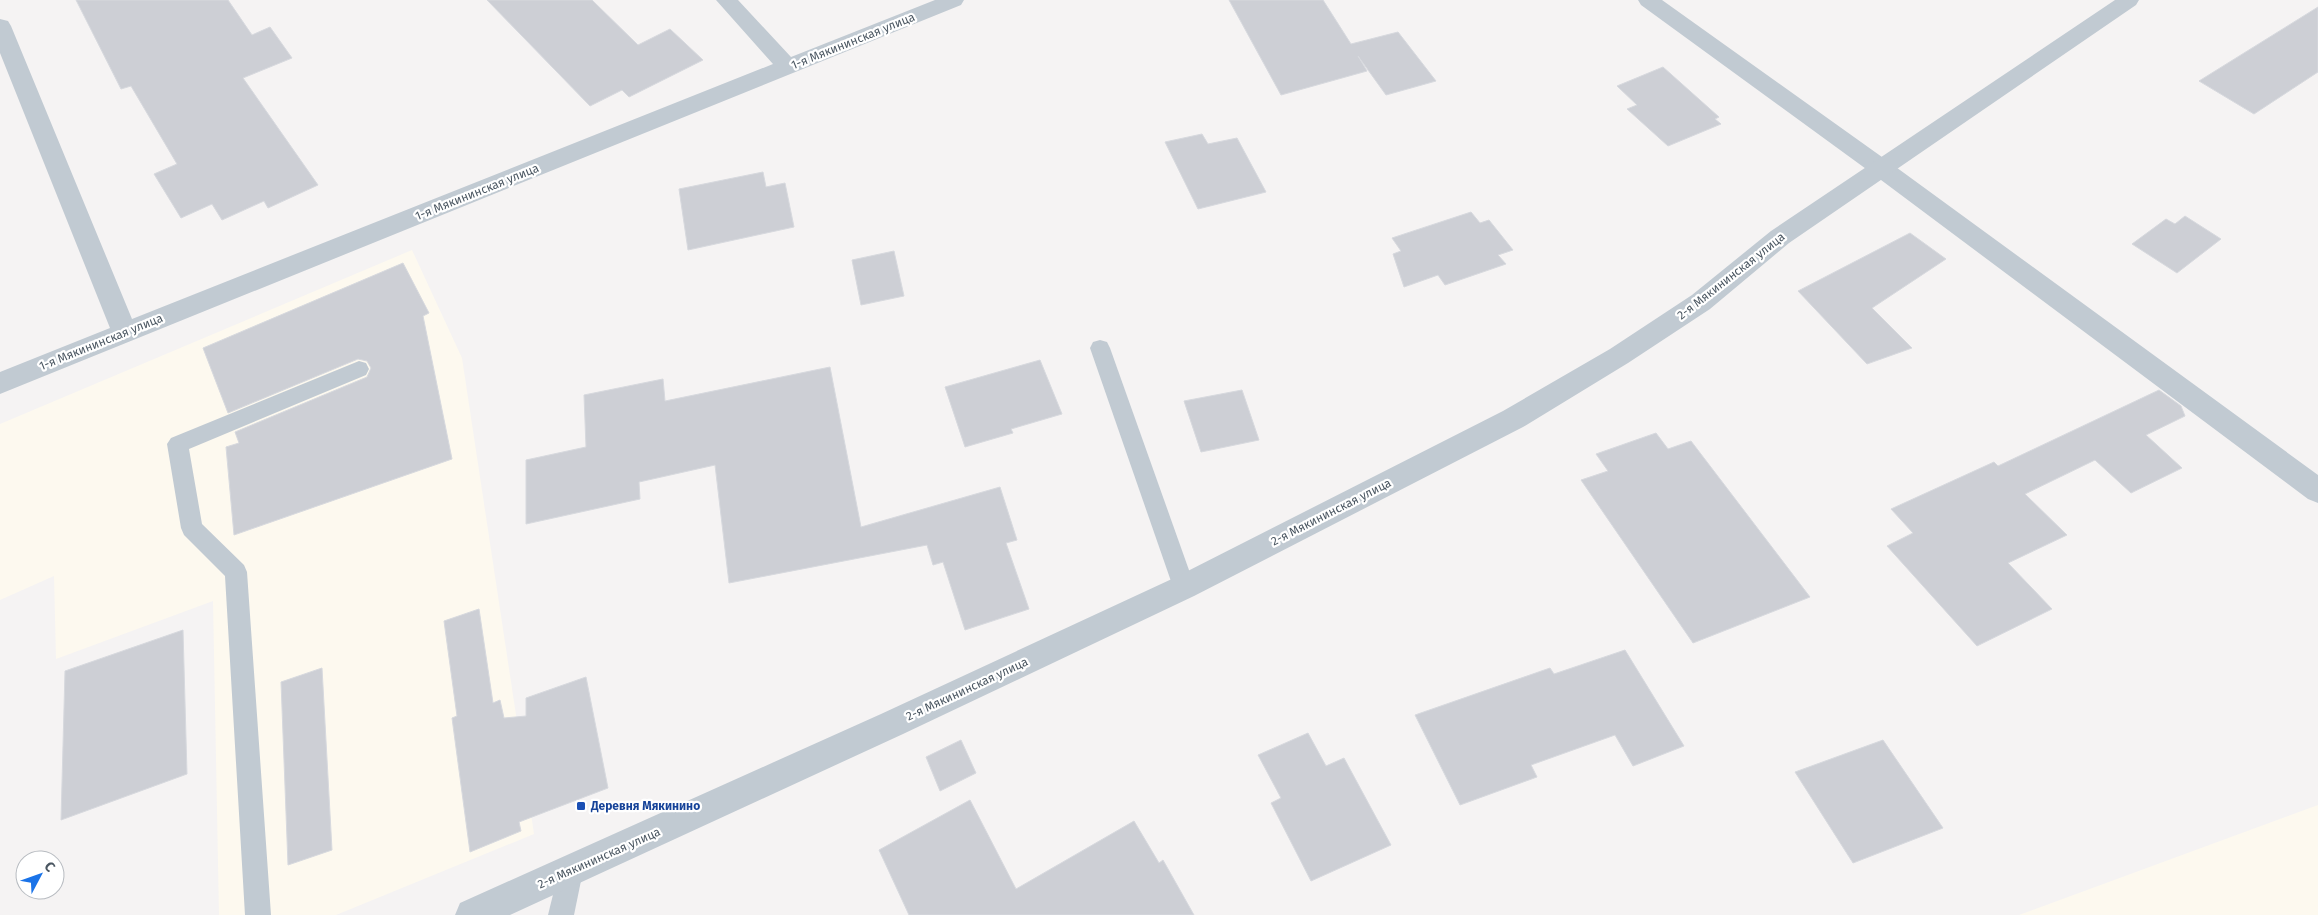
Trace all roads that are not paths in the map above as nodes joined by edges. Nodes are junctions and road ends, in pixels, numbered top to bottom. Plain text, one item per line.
1 (726, 0) edge
2 (954, 0) edge
3 (1648, 0) edge
4 (2129, 0) edge
5 (0, 26) edge
6 (788, 67) junction
7 (1881, 168) junction
8 (125, 333) junction
9 (1100, 348) dead end
10 (359, 369) dead end
11 (0, 383) edge
12 (2318, 492) edge
13 (1184, 587) junction
14 (570, 871) junction
15 (258, 915) edge
16 (472, 915) edge
17 (561, 915) edge

1 - 6 street
2 - 6 street, 1-я Мякининская улица
3 - 7 street
4 - 7 street, 2-я Мякининская улица
5 - 8 street
6 - 8 street, 1-я Мякининская улица
7 - 12 street
7 - 13 street, 2-я Мякининская улица
8 - 11 street, 1-я Мякининская улица
9 - 13 lane
10 - 15 lane
13 - 14 street, 2-я Мякининская улица
14 - 16 street, 2-я Мякининская улица
14 - 17 lane

